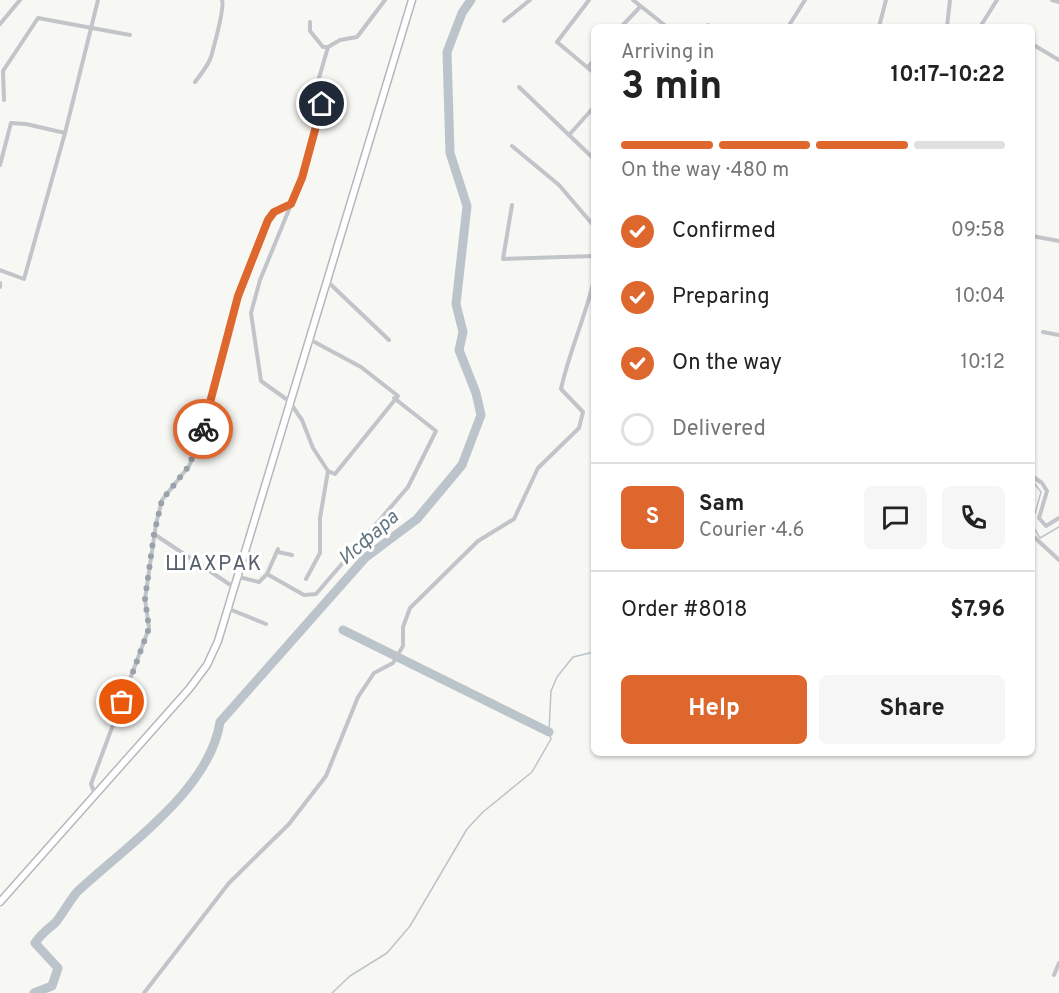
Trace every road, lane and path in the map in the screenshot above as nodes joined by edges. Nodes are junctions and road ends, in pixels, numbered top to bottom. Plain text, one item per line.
1 (20, 0) edge
2 (98, 0) edge
3 (222, 0) edge
4 (385, 0) edge
5 (412, 0) edge
6 (530, 0) edge
7 (589, 0) edge
8 (633, 0) edge
9 (805, 0) edge
10 (886, 0) edge
11 (950, 0) edge
12 (998, 0) edge
13 (1052, 0) edge
14 (1059, 2) edge
15 (640, 7) junction
16 (504, 21) dead end
17 (310, 22) dead end
18 (0, 24) edge
19 (624, 24) edge
20 (663, 24) edge
21 (790, 24) edge
22 (880, 24) edge
23 (947, 24) edge
24 (982, 24) edge
25 (90, 28) junction
26 (130, 35) dead end
27 (1035, 46) edge
28 (328, 47) junction
29 (1059, 60) edge
30 (591, 64) edge
31 (588, 67) junction
32 (591, 70) edge
33 (195, 82) dead end
34 (519, 87) dead end
35 (324, 95) dead end
36 (4, 100) dead end
37 (322, 104) dead end
38 (591, 110) edge
39 (65, 133) junction
40 (569, 135) junction
41 (512, 146) dead end
42 (591, 156) edge
43 (0, 165) edge
44 (291, 204) junction
45 (512, 205) dead end
46 (591, 222) edge
47 (1035, 237) edge
48 (1059, 241) edge
49 (591, 256) edge
50 (0, 270) edge
51 (326, 280) junction
52 (0, 283) edge
53 (0, 287) edge
54 (591, 292) edge
55 (1042, 333) dead end
56 (1059, 335) edge
57 (308, 339) junction
58 (389, 340) dead end
59 (394, 398) junction
60 (289, 401) junction
61 (328, 471) junction
62 (1035, 479) edge
63 (1059, 518) edge
64 (154, 534) junction
65 (1035, 538) edge
66 (292, 555) dead end
67 (1059, 560) edge
68 (267, 574) junction
69 (239, 577) junction
70 (306, 579) dead end
71 (235, 589) junction
72 (229, 609) junction
73 (266, 624) dead end
74 (95, 796) junction
75 (0, 902) edge
76 (1059, 963) edge
77 (1054, 975) dead end
78 (144, 993) edge

1 - 18 street
2 - 25 street
3 - 33 street
4 - 28 street
5 - 51 main road
6 - 16 street
7 - 31 street
8 - 15 street
9 - 21 street
10 - 22 street
11 - 23 street
12 - 24 street
13 - 14 street
15 - 19 street
15 - 20 street
17 - 28 street
25 - 26 street
25 - 36 street
25 - 39 street
27 - 29 street
28 - 35 street
30 - 31 street
31 - 32 street
34 - 40 street
37 - 44 street
38 - 40 street
39 - 43 street
39 - 50 street
40 - 42 street
41 - 46 street
44 - 60 street
44 - 64 street
45 - 49 street
47 - 48 street
51 - 57 main road
51 - 58 street
52 - 53 street
54 - 78 street
55 - 56 street
57 - 59 street
57 - 60 main road
59 - 61 street
59 - 68 street
60 - 61 street
60 - 69 main road
61 - 70 street
62 - 63 street
64 - 71 street
64 - 74 street
65 - 67 street
66 - 68 street
68 - 69 street
69 - 71 main road
71 - 72 main road
72 - 73 street
72 - 74 main road
74 - 75 main road
76 - 77 street

